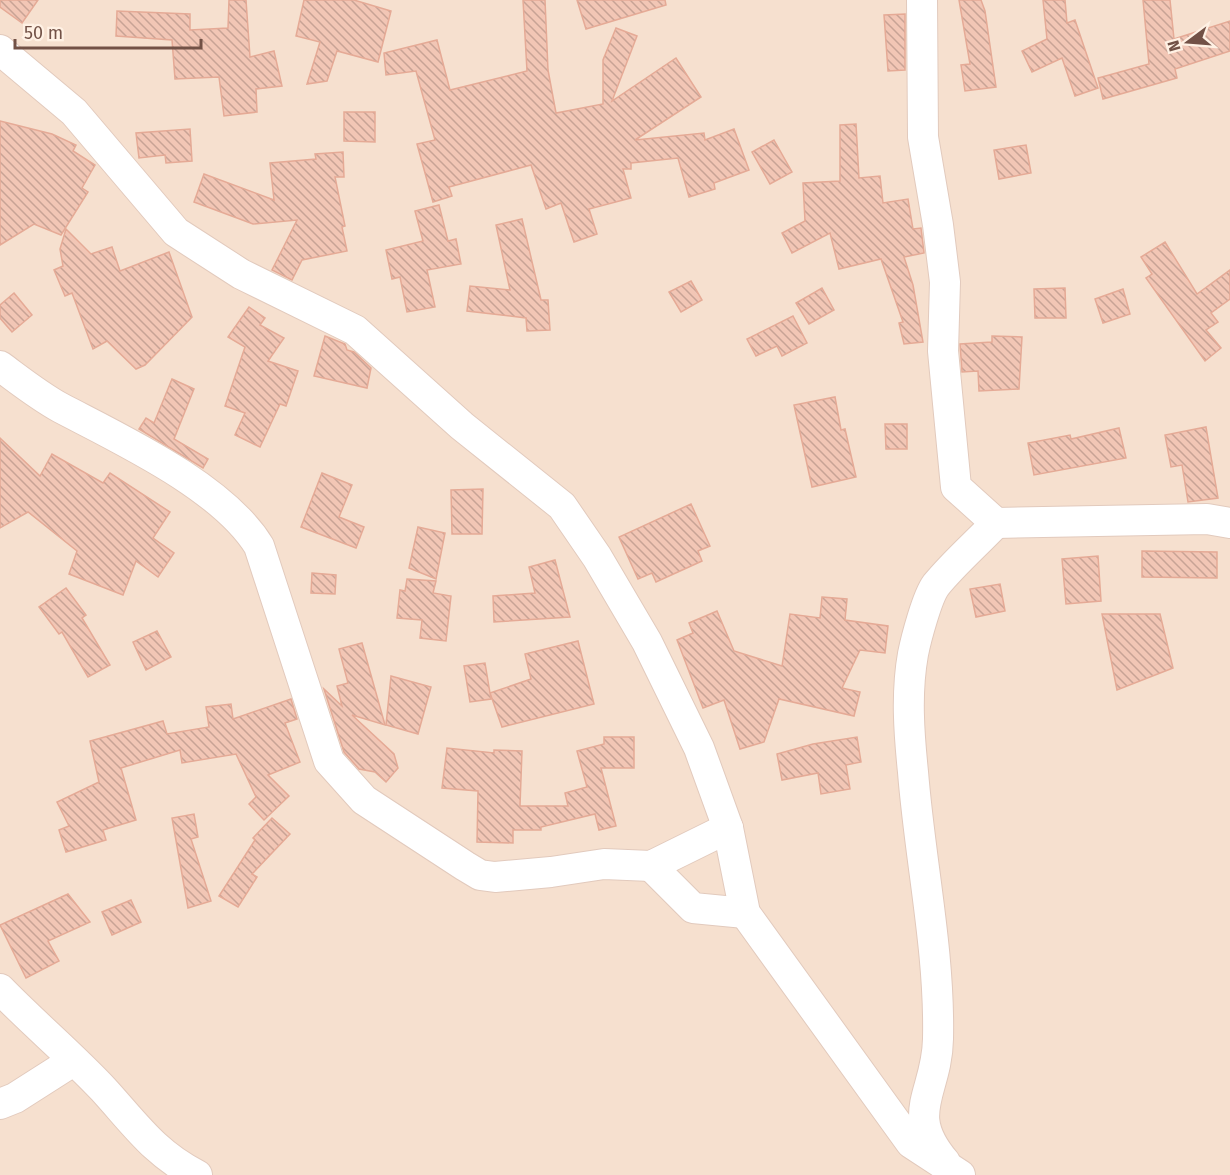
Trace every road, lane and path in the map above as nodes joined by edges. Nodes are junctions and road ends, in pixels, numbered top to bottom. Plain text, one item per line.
1 (922, 0) edge
2 (0, 50) edge
3 (0, 366) edge
4 (996, 523) junction
5 (1230, 523) edge
6 (728, 828) junction
7 (651, 866) junction
8 (745, 913) junction
9 (0, 989) edge
10 (73, 1061) junction
11 (0, 1104) edge
12 (953, 1173) edge
13 (197, 1175) edge

1 - 4 street
2 - 6 street
3 - 7 street
4 - 5 street
4 - 12 street
6 - 7 street
6 - 8 street
7 - 8 street
8 - 12 street
9 - 10 street
10 - 11 street
10 - 13 street

